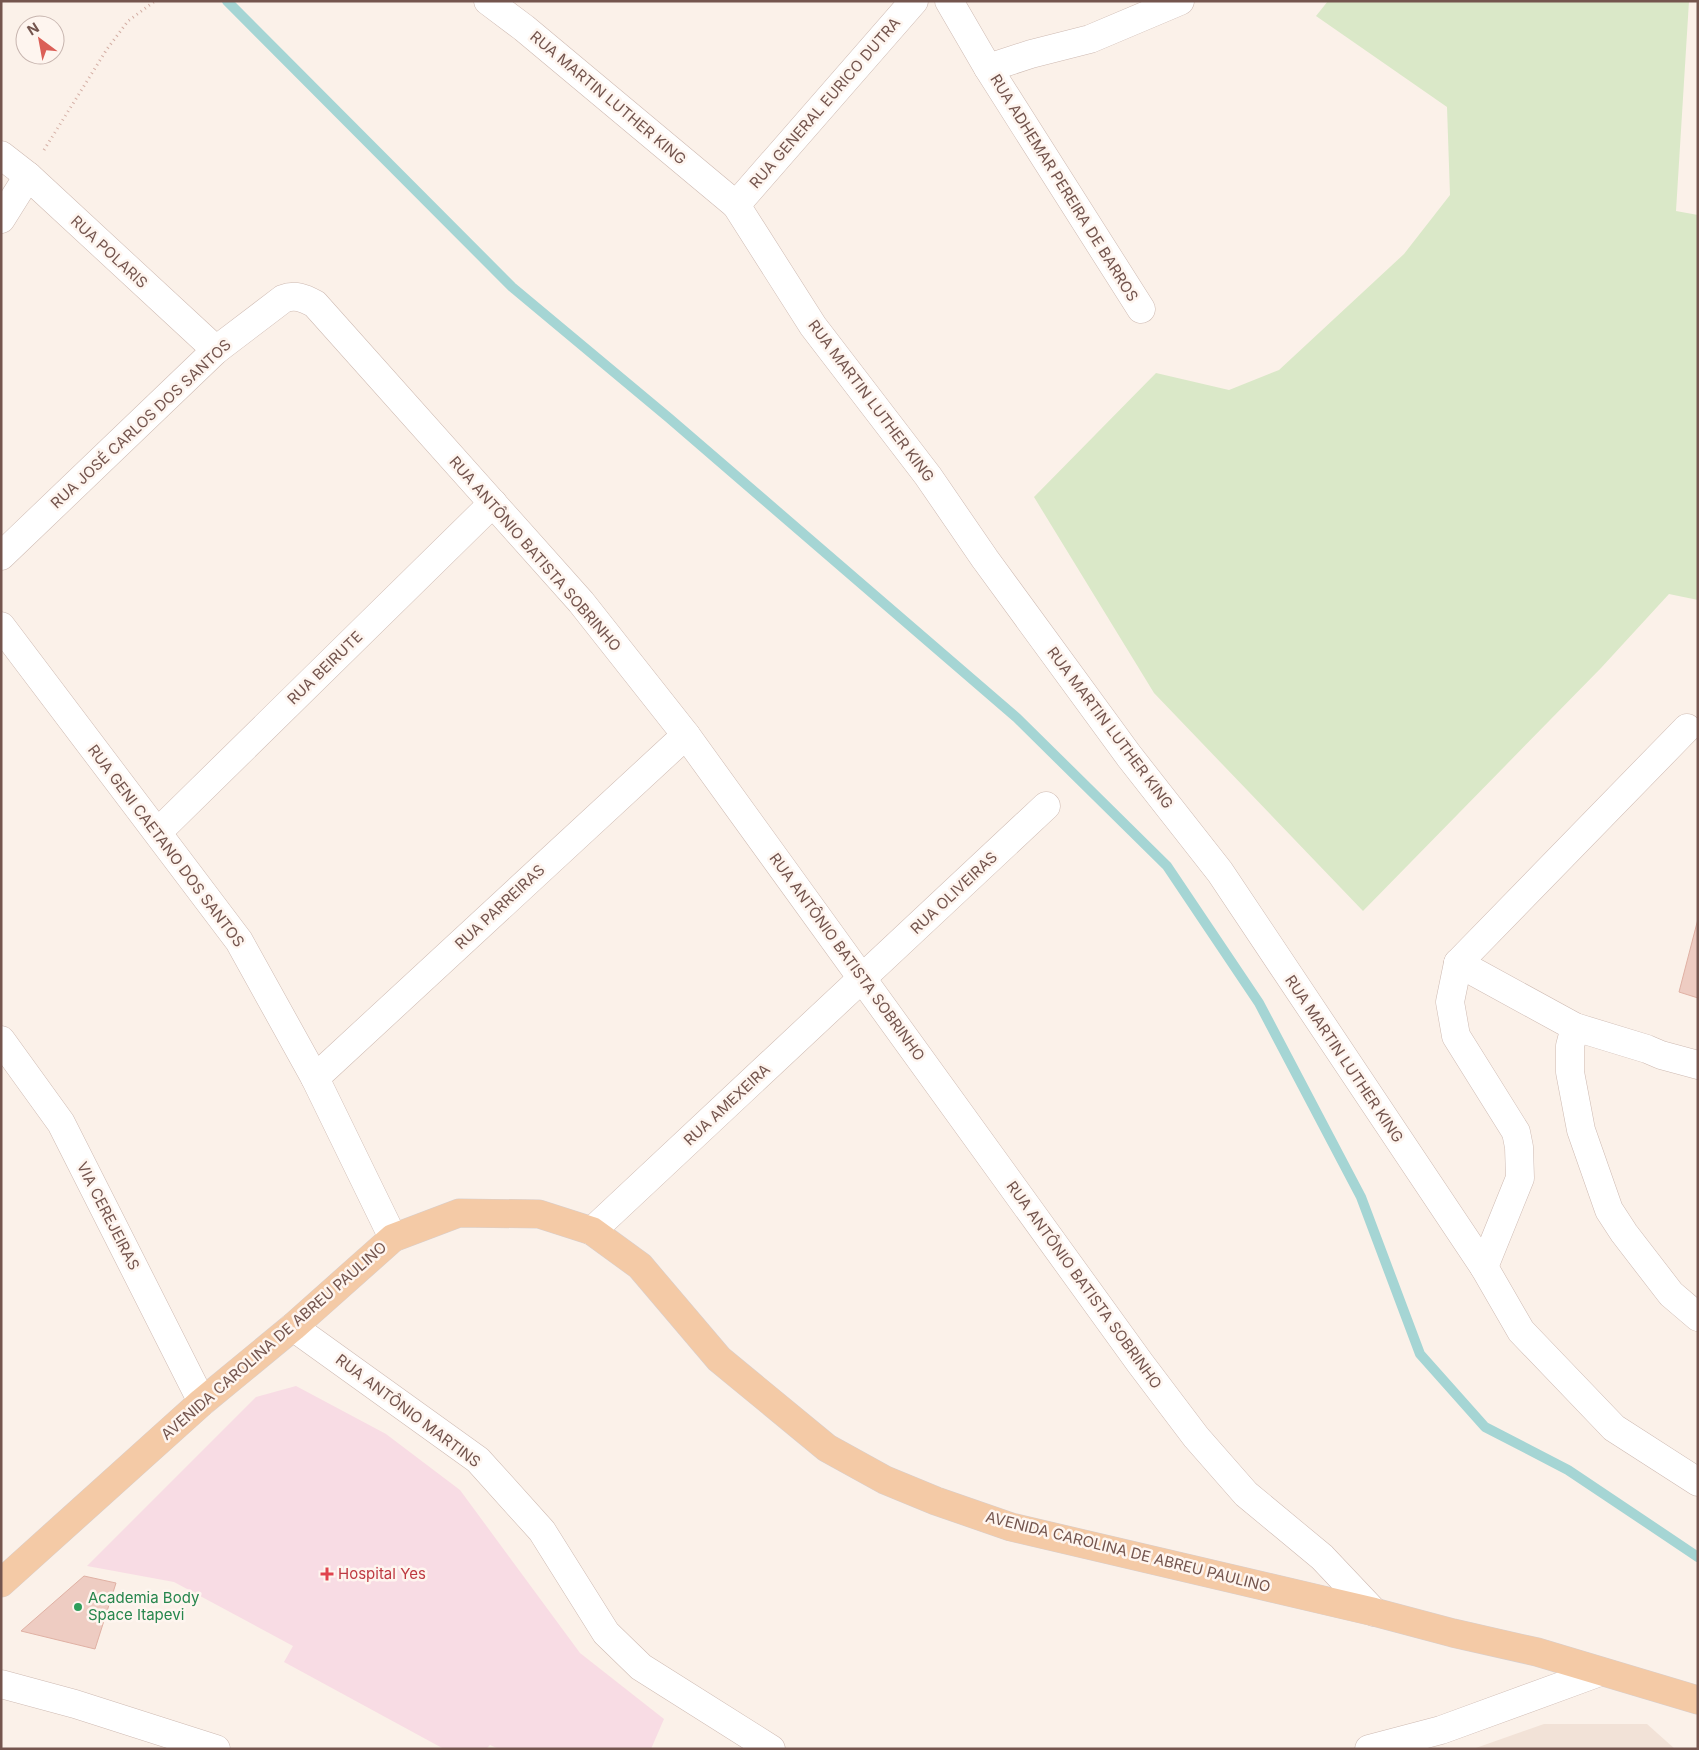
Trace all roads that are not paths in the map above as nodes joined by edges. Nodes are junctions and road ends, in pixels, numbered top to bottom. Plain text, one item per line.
1 (488, 1) edge
2 (914, 1) edge
3 (949, 1) edge
4 (1180, 1) edge
5 (988, 68) junction
6 (1, 155) edge
7 (28, 176) junction
8 (736, 205) junction
9 (1, 219) edge
10 (315, 304) joint
11 (1141, 309) dead end
12 (216, 350) junction
13 (493, 503) junction
14 (1, 556) edge
15 (1, 626) edge
16 (1687, 728) dead end
17 (686, 735) junction
18 (1046, 806) dead end
19 (158, 832) junction
20 (1458, 963) junction
21 (863, 979) junction
22 (1575, 1027) junction
23 (1, 1040) edge
24 (1698, 1065) edge
25 (315, 1078) junction
26 (592, 1231) junction
27 (393, 1238) junction
28 (1484, 1268) junction
29 (1698, 1317) edge
30 (293, 1327) junction
31 (202, 1402) junction
32 (1698, 1482) edge
33 (1, 1583) edge
34 (1374, 1612) junction
35 (1600, 1672) junction
36 (1, 1684) edge
37 (1698, 1700) edge
38 (216, 1749) edge
39 (771, 1749) edge
40 (1369, 1749) edge

1 - 8 street, RUA MARTIN LUTHER KING
2 - 8 street, RUA GENERAL EURICO DUTRA
3 - 5 street
4 - 5 street
5 - 11 street, RUA ADHEMAR PEREIRA DE BARROS
6 - 7 street, RUA POLARIS
7 - 9 street
7 - 12 street, RUA POLARIS
8 - 28 street, RUA MARTIN LUTHER KING
10 - 12 street, RUA JOSÉ CARLOS DOS SANTOS
10 - 13 street, RUA ANTÔNIO BATISTA SOBRINHO
12 - 14 street, RUA JOSÉ CARLOS DOS SANTOS
13 - 17 street, RUA ANTÔNIO BATISTA SOBRINHO
13 - 19 street, RUA BEIRUTE
15 - 19 street, RUA GENI CAETANO DOS SANTOS
16 - 20 street
17 - 21 street, RUA ANTÔNIO BATISTA SOBRINHO
17 - 25 street, RUA PARREIRAS
18 - 21 street, RUA OLIVEIRAS
19 - 25 street, RUA GENI CAETANO DOS SANTOS
20 - 22 street
20 - 28 street
21 - 26 street, RUA AMEXEIRA
21 - 34 street, RUA ANTÔNIO BATISTA SOBRINHO
22 - 24 street
22 - 29 street
23 - 31 street, VIA CEREJEIRAS
25 - 27 street, RUA GENI CAETANO DOS SANTOS
26 - 27 main road, AVENIDA CAROLINA DE ABREU PAULINO
26 - 34 main road, AVENIDA CAROLINA DE ABREU PAULINO
27 - 30 main road, AVENIDA CAROLINA DE ABREU PAULINO
28 - 32 street, RUA MARTIN LUTHER KING
30 - 31 main road, AVENIDA CAROLINA DE ABREU PAULINO
30 - 39 street, RUA ANTÔNIO MARTINS
31 - 33 main road, AVENIDA CAROLINA DE ABREU PAULINO
34 - 35 main road, AVENIDA CAROLINA DE ABREU PAULINO
35 - 37 main road, AVENIDA CAROLINA DE ABREU PAULINO
35 - 40 street
36 - 38 street

